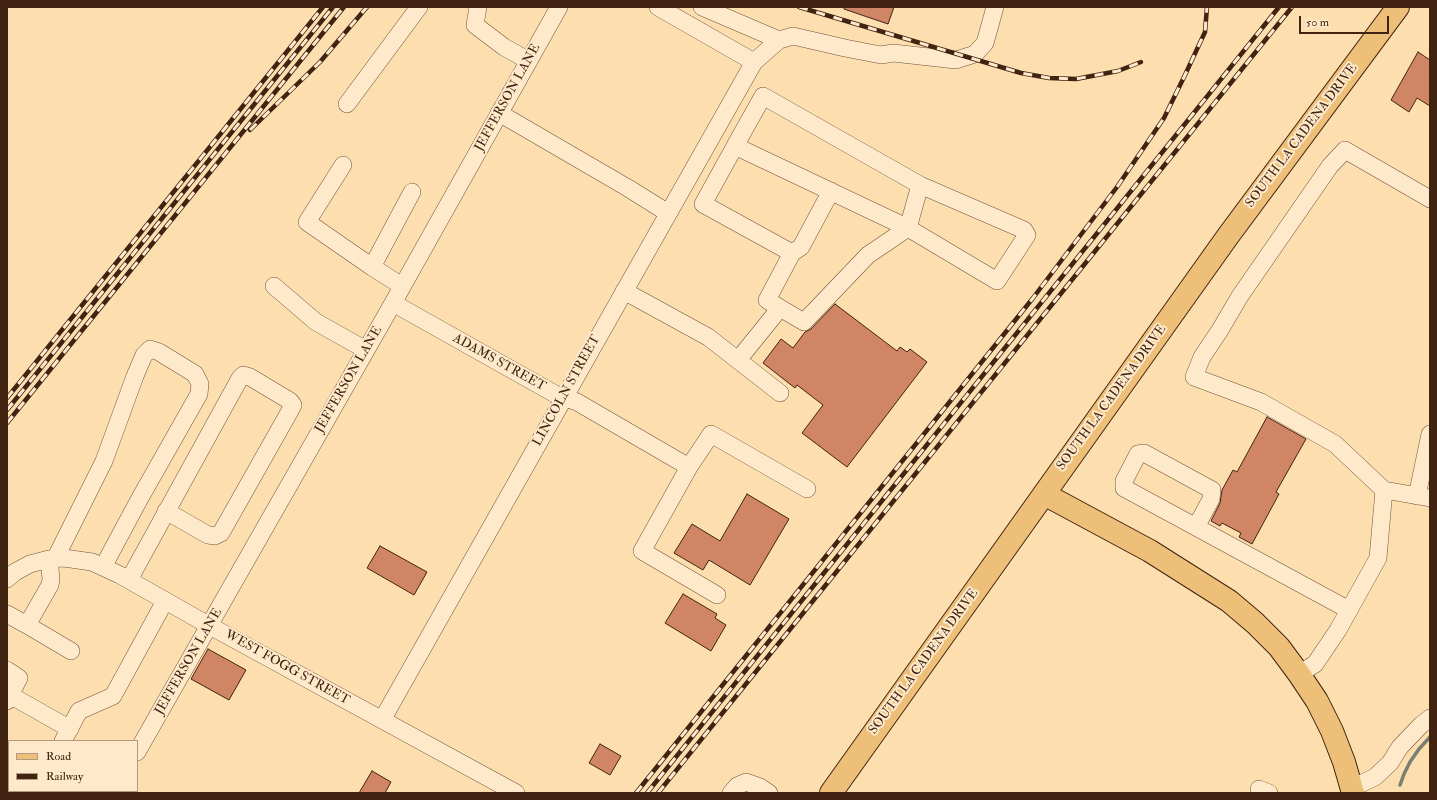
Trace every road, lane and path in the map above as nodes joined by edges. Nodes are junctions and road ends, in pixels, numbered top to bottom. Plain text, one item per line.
1 (419, 7) edge
2 (478, 7) edge
3 (559, 7) edge
4 (658, 7) edge
5 (702, 7) edge
6 (995, 7) edge
7 (1398, 7) edge
8 (779, 40) junction
9 (529, 61) junction
10 (754, 62) junction
11 (347, 104) dead end
12 (499, 113) junction
13 (735, 146) junction
14 (343, 164) dead end
15 (920, 185) junction
16 (831, 191) junction
17 (412, 192) dead end
18 (1430, 199) edge
19 (668, 213) junction
20 (908, 228) junction
21 (792, 253) junction
22 (372, 267) junction
23 (274, 286) dead end
24 (402, 286) junction
25 (624, 291) junction
26 (393, 303) junction
27 (780, 308) junction
28 (366, 350) junction
29 (738, 360) junction
30 (780, 393) dead end
31 (564, 398) junction
32 (1430, 434) edge
33 (689, 467) junction
34 (807, 489) dead end
35 (1384, 490) junction
36 (1044, 494) junction
37 (1424, 497) edge
38 (166, 512) junction
39 (1196, 527) junction
40 (52, 559) junction
41 (103, 567) junction
42 (7, 579) edge
43 (129, 580) junction
44 (717, 595) dead end
45 (166, 601) junction
46 (1349, 610) junction
47 (7, 614) edge
48 (27, 625) junction
49 (210, 626) junction
50 (71, 651) dead end
51 (7, 670) edge
52 (1299, 674) junction
53 (8, 698) edge
54 (1430, 718) edge
55 (382, 720) junction
56 (66, 735) edge
57 (138, 750) edge
58 (1352, 791) edge
59 (516, 793) edge
60 (731, 793) edge
61 (769, 793) edge
62 (831, 793) edge

1 - 11 street
2 - 9 street
3 - 9 street, JEFFERSON LANE
4 - 10 street
5 - 8 street
6 - 8 street
7 - 36 main road, SOUTH LA CADENA DRIVE
8 - 10 street, LINCOLN STREET
9 - 12 street, JEFFERSON LANE
10 - 19 street, LINCOLN STREET
12 - 19 street
12 - 24 street, JEFFERSON LANE
13 - 15 street
13 - 16 street
13 - 21 street
14 - 22 street
15 - 20 street
15 - 20 street
16 - 20 street
16 - 21 street
17 - 22 street
18 - 35 street
19 - 25 street, LINCOLN STREET
20 - 27 street
21 - 27 street
22 - 24 street
23 - 28 street
24 - 26 street, JEFFERSON LANE
25 - 29 street
25 - 31 street, LINCOLN STREET
26 - 28 street, JEFFERSON LANE
26 - 31 street, ADAMS STREET
27 - 29 street
28 - 49 street, JEFFERSON LANE
29 - 30 street
31 - 33 street, ADAMS STREET
31 - 55 street, LINCOLN STREET
32 - 37 street
33 - 34 street
33 - 44 street
35 - 37 street
35 - 46 street
36 - 52 main road
36 - 62 main road, SOUTH LA CADENA DRIVE
38 - 38 street
38 - 43 street
39 - 39 street
39 - 46 street
40 - 41 street, WEST FOGG STREET
40 - 41 street
40 - 42 street, WEST FOGG STREET
40 - 48 street
41 - 43 street, WEST FOGG STREET
43 - 45 street, WEST FOGG STREET
45 - 49 street, WEST FOGG STREET
45 - 56 street
46 - 52 street
47 - 48 street
48 - 50 street
49 - 55 street, WEST FOGG STREET
49 - 57 street, JEFFERSON LANE
51 - 53 street
52 - 58 main road
53 - 56 street
54 - 58 street
55 - 59 street, WEST FOGG STREET
60 - 61 street

